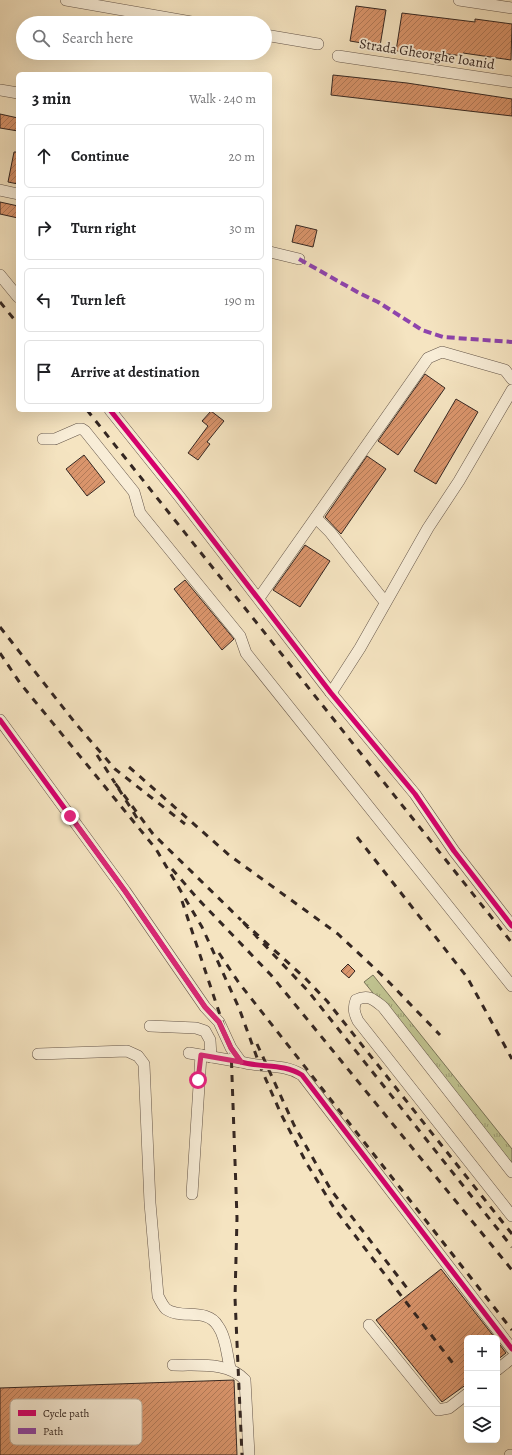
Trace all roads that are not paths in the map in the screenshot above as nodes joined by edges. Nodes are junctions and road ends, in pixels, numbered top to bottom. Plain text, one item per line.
1 (66, 0) edge
2 (459, 0) edge
3 (512, 8) edge
4 (157, 16) edge
5 (272, 36) edge
6 (318, 44) dead end
7 (338, 56) dead end
8 (512, 82) edge
9 (0, 90) edge
10 (16, 93) edge
11 (0, 190) edge
12 (16, 194) edge
13 (272, 252) edge
14 (299, 259) dead end
15 (0, 275) edge
16 (16, 295) edge
17 (512, 379) edge
18 (512, 390) edge
19 (112, 412) edge
20 (42, 439) dead end
21 (316, 518) junction
22 (259, 598) junction
23 (386, 602) junction
24 (331, 693) junction
25 (0, 720) edge
26 (512, 926) edge
27 (512, 986) edge
28 (150, 1026) dead end
29 (189, 1053) dead end
30 (38, 1054) dead end
31 (206, 1056) junction
32 (241, 1062) junction
33 (512, 1172) edge
34 (192, 1194) dead end
35 (512, 1216) edge
36 (369, 1325) dead end
37 (512, 1349) edge
38 (512, 1358) edge
39 (173, 1365) dead end
40 (230, 1368) junction
41 (500, 1368) edge
42 (464, 1396) edge
43 (249, 1455) edge

1 - 4 street
2 - 3 street
5 - 6 street
7 - 8 street, Strada Gheorghe Ioanid
9 - 10 street
11 - 12 street
13 - 14 street
15 - 16 street
17 - 21 street
18 - 23 street
19 - 22 street
20 - 27 street
21 - 22 street
21 - 23 street
22 - 24 street
23 - 24 street
24 - 26 street
25 - 32 street
28 - 31 street
29 - 31 street
30 - 40 street
31 - 32 street
31 - 34 street
32 - 37 street
33 - 35 street
36 - 42 street
38 - 41 street
39 - 40 street
40 - 43 street

